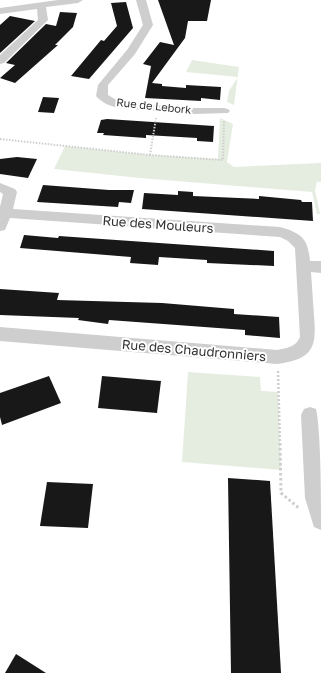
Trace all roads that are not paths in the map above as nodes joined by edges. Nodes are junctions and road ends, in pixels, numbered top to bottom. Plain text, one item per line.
1 (78, 0) edge
2 (140, 0) edge
3 (42, 3) edge
4 (0, 11) edge
5 (0, 61) edge
6 (224, 111) road end
7 (0, 187) edge
8 (2, 220) edge
9 (303, 266) junction
10 (321, 267) edge
11 (0, 334) edge
12 (310, 415) dead end
13 (321, 520) edge

1 - 3 street
2 - 6 street, Rue de Lebork
3 - 4 street
3 - 5 street
7 - 8 street, Rue des Mouleurs
8 - 9 street, Rue des Mouleurs
9 - 10 street
9 - 11 street, Rue des Chaudronniers
12 - 13 street

